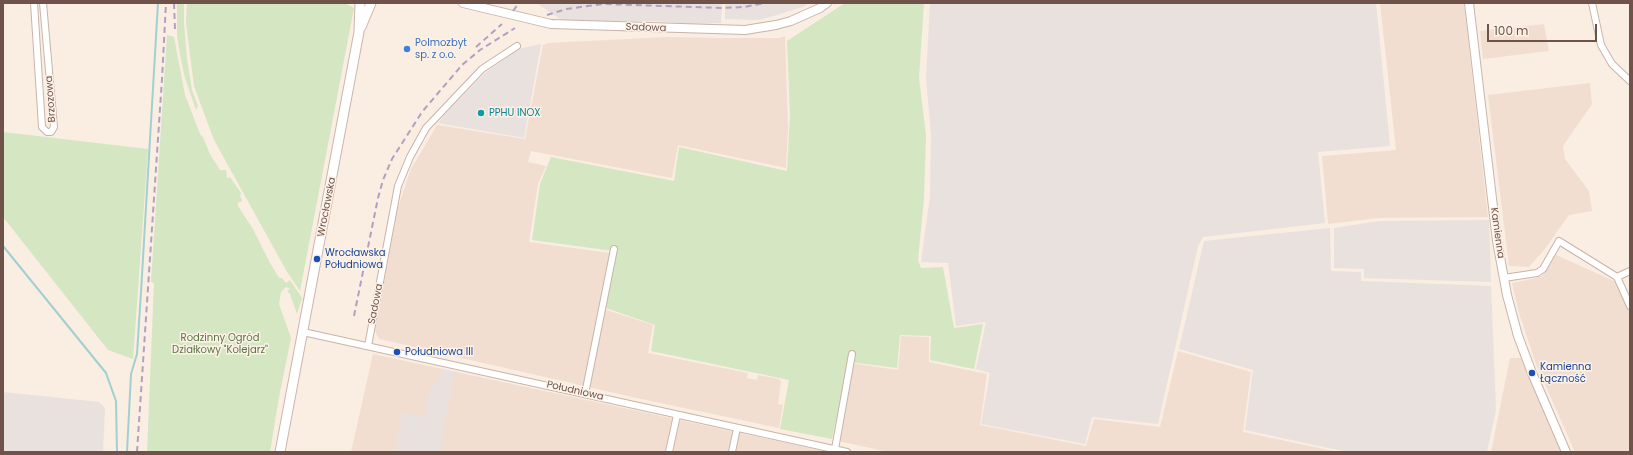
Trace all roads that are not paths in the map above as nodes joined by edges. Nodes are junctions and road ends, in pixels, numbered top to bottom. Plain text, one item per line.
1 (34, 3) edge
2 (43, 3) edge
3 (360, 3) edge
4 (371, 3) edge
5 (463, 3) edge
6 (827, 3) edge
7 (1469, 3) edge
8 (1592, 3) edge
9 (359, 32) junction
10 (517, 46) dead end
11 (1630, 81) edge
12 (614, 248) dead end
13 (1630, 271) edge
14 (1617, 277) junction
15 (1504, 278) junction
16 (1630, 306) edge
17 (305, 332) junction
18 (368, 346) junction
19 (852, 354) dead end
20 (585, 394) junction
21 (677, 415) junction
22 (737, 428) junction
23 (835, 449) junction
24 (280, 452) edge
25 (668, 452) edge
26 (732, 452) edge
27 (847, 452) edge
28 (1566, 452) edge

1 - 2 street, Brzozowa
3 - 9 main road, Wrocławska
4 - 9 main road, Wrocławska
5 - 6 street, Sadowa
7 - 15 street, Kamienna
8 - 11 street
9 - 17 main road, Wrocławska
10 - 18 street, Sadowa
12 - 20 street
13 - 14 street
14 - 15 street
14 - 16 street
15 - 28 street, Kamienna
17 - 18 street, Południowa
17 - 24 main road, Wrocławska
18 - 20 street, Południowa
19 - 23 street
20 - 21 street, Południowa
21 - 22 street, Południowa
21 - 25 street
22 - 23 street, Południowa
22 - 26 street
23 - 27 street, Południowa

